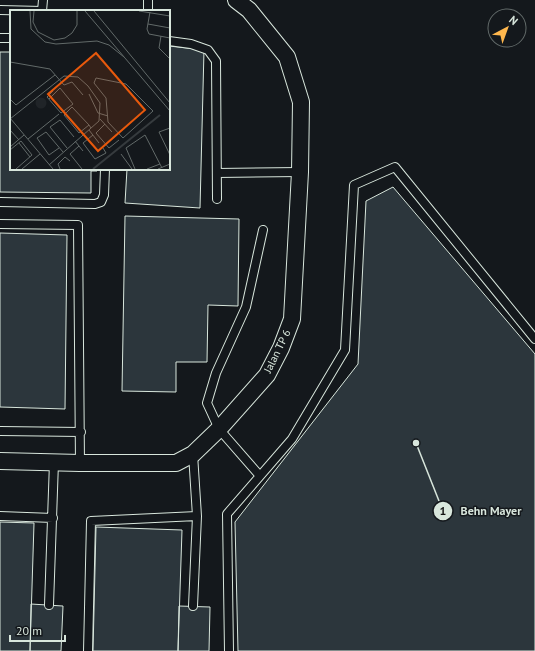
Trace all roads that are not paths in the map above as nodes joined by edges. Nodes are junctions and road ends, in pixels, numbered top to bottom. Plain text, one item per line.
1 (236, 0) edge
2 (0, 10) edge
3 (10, 10) edge
4 (170, 41) edge
5 (105, 170) edge
6 (300, 172) junction
7 (216, 173) junction
8 (217, 199) dead end
9 (0, 202) edge
10 (0, 224) edge
11 (263, 230) dead end
12 (535, 339) edge
13 (219, 429) junction
14 (0, 431) edge
15 (81, 432) junction
16 (193, 454) junction
17 (0, 461) edge
18 (54, 462) junction
19 (80, 463) junction
20 (260, 476) junction
21 (0, 516) edge
22 (197, 516) junction
23 (53, 518) junction
24 (49, 605) dead end
25 (193, 606) dead end
26 (88, 651) edge
27 (229, 651) edge

1 - 6 street, Jalan TP 6
2 - 3 lane
4 - 7 lane
5 - 9 lane
6 - 7 lane
6 - 13 street, Jalan TP 6
7 - 8 lane
10 - 15 lane
11 - 13 lane
12 - 20 lane
13 - 16 street, Jalan TP 6
13 - 20 lane
14 - 15 lane
15 - 19 lane
16 - 19 street, Jalan TP 6
16 - 22 lane
17 - 18 street, Jalan TP 6
18 - 19 street, Jalan TP 6
18 - 23 lane
20 - 27 lane
21 - 23 lane
22 - 25 lane
22 - 26 lane
23 - 24 lane

